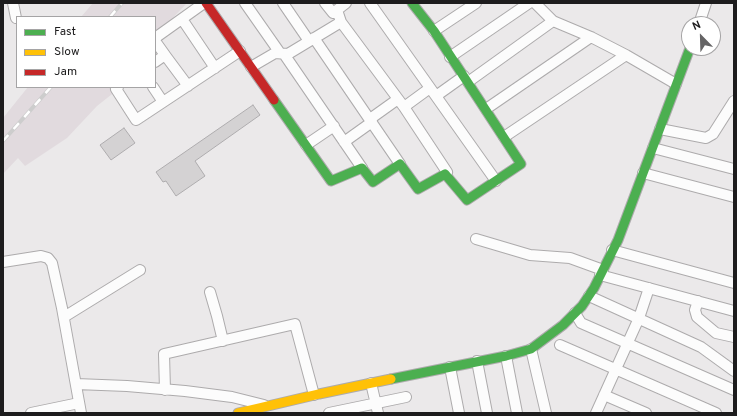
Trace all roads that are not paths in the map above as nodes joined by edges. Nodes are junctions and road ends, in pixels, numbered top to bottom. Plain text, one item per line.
1 (13, 3) edge
2 (205, 3) edge
3 (245, 3) edge
4 (283, 3) edge
5 (325, 3) edge
6 (346, 3) edge
7 (363, 3) edge
8 (369, 3) edge
9 (413, 3) edge
10 (476, 3) edge
11 (529, 3) edge
12 (535, 3) edge
13 (706, 3) edge
14 (337, 10) junction
15 (702, 16) edge
16 (16, 18) dead end
17 (182, 19) junction
18 (553, 21) junction
19 (340, 22) junction
20 (434, 31) junction
21 (156, 37) edge
22 (591, 37) junction
23 (311, 40) junction
24 (156, 42) edge
25 (240, 52) junction
26 (282, 53) junction
27 (165, 55) junction
28 (626, 55) junction
29 (687, 56) edge
30 (450, 57) junction
31 (156, 61) edge
32 (251, 67) junction
33 (215, 68) junction
34 (466, 79) junction
35 (676, 84) junction
36 (188, 86) junction
37 (117, 88) edge
38 (154, 88) edge
39 (433, 92) junction
40 (734, 101) edge
41 (163, 102) junction
42 (401, 103) junction
43 (486, 109) junction
44 (370, 121) junction
45 (334, 126) junction
46 (660, 129) junction
47 (504, 137) junction
48 (344, 142) junction
49 (306, 145) junction
50 (653, 148) junction
51 (400, 164) junction
52 (362, 168) junction
53 (734, 169) edge
54 (643, 173) junction
55 (445, 174) junction
56 (496, 181) junction
57 (734, 197) edge
58 (476, 239) dead end
59 (612, 250) junction
60 (3, 262) edge
61 (140, 270) dead end
62 (602, 273) junction
63 (734, 283) edge
64 (649, 288) junction
65 (210, 292) dead end
66 (589, 296) junction
67 (698, 301) junction
68 (734, 310) edge
69 (575, 313) junction
70 (64, 317) junction
71 (639, 318) junction
72 (734, 337) edge
73 (223, 341) junction
74 (627, 343) junction
75 (560, 345) dead end
76 (531, 349) junction
77 (506, 356) junction
78 (477, 362) junction
79 (450, 367) junction
80 (616, 369) junction
81 (734, 371) edge
82 (371, 383) junction
83 (76, 384) junction
84 (165, 390) junction
85 (734, 390) edge
86 (314, 395) junction
87 (604, 395) junction
88 (406, 396) dead end
89 (268, 406) junction
90 (80, 408) edge
91 (377, 408) edge
92 (31, 413) edge
93 (238, 413) edge
94 (329, 413) edge
95 (459, 413) edge
96 (487, 413) edge
97 (517, 413) edge
98 (546, 413) edge
99 (596, 413) edge
100 (646, 413) edge
101 (716, 413) edge

1 - 16 street
2 - 17 street
2 - 25 street
3 - 26 street
4 - 23 street
5 - 14 street
6 - 14 street
7 - 8 street
8 - 39 street
9 - 20 street
10 - 20 street
11 - 30 street
12 - 18 street
13 - 15 street
14 - 19 street
17 - 21 street
17 - 33 street
18 - 22 street
18 - 34 street
19 - 23 street
19 - 42 street
20 - 30 street
22 - 28 street
22 - 43 street
23 - 26 street
23 - 44 street
24 - 27 street
25 - 32 street
25 - 33 street
26 - 32 street
26 - 45 street
27 - 31 street
27 - 36 street
28 - 35 street
28 - 47 street
29 - 35 street
30 - 34 street
32 - 49 street
33 - 36 street
34 - 39 street
34 - 43 street
35 - 46 street
36 - 41 street
37 - 41 street
38 - 41 street
39 - 42 street
39 - 56 street
40 - 46 street
42 - 44 street
42 - 55 street
43 - 47 street
44 - 48 street
44 - 51 street
45 - 48 street
45 - 49 street
46 - 50 street
47 - 56 street
48 - 52 street
49 - 52 street
50 - 53 street
50 - 54 street
51 - 52 street
51 - 55 street
54 - 57 street
54 - 59 street
55 - 56 street
58 - 62 street
59 - 62 street
59 - 63 street
60 - 70 street
61 - 70 street
62 - 64 street
62 - 66 street
64 - 67 street
64 - 71 street
65 - 73 street
66 - 69 street
66 - 71 street
67 - 68 street
67 - 72 street
69 - 74 street
69 - 76 street
70 - 83 street
71 - 74 street
71 - 81 street
73 - 84 street
73 - 86 street
74 - 80 street
74 - 85 street
75 - 80 street
76 - 77 street
76 - 98 street
77 - 78 street
77 - 97 street
78 - 79 street
78 - 96 street
79 - 82 street
79 - 95 street
80 - 87 street
80 - 101 street
82 - 86 street
82 - 91 street
83 - 84 street
83 - 90 street
84 - 89 street
86 - 89 street
87 - 99 street
87 - 100 street
88 - 91 street
89 - 93 street
90 - 92 street
91 - 94 street

